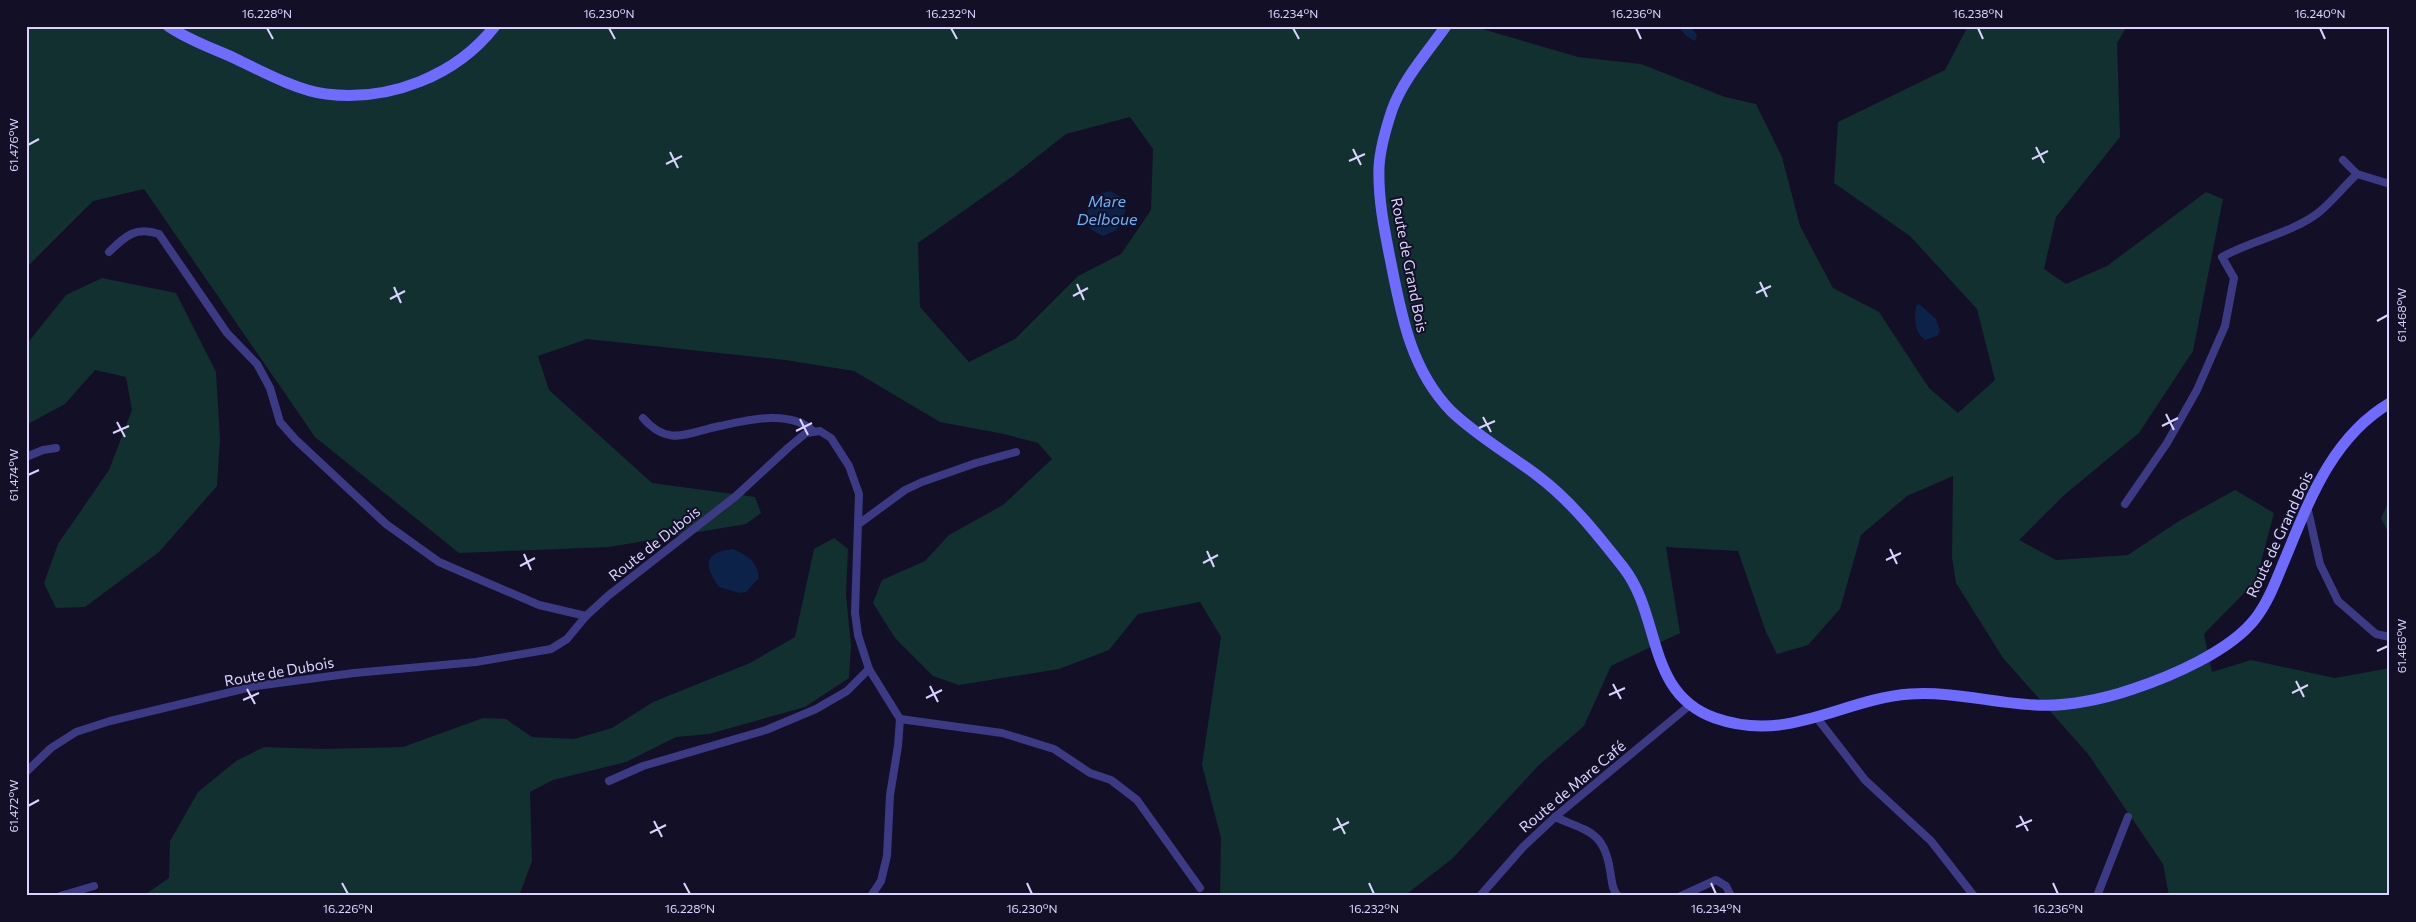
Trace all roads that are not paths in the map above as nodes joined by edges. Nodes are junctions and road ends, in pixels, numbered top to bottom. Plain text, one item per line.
1 (168, 26) edge
2 (496, 26) edge
3 (1446, 26) edge
4 (2343, 160) dead end
5 (2357, 174) junction
6 (2390, 184) edge
7 (108, 252) dead end
8 (2390, 403) edge
9 (643, 418) dead end
10 (813, 431) junction
11 (56, 448) dead end
12 (1016, 452) dead end
13 (26, 458) edge
14 (2125, 504) dead end
15 (2307, 506) junction
16 (860, 523) junction
17 (586, 616) junction
18 (2390, 637) edge
19 (869, 669) junction
20 (1690, 705) junction
21 (1817, 718) junction
22 (900, 719) junction
23 (26, 772) edge
24 (609, 781) dead end
25 (2128, 816) dead end
26 (1555, 817) junction
27 (94, 886) dead end
28 (1200, 888) dead end
29 (60, 896) edge
30 (871, 896) edge
31 (1480, 896) edge
32 (1618, 896) edge
33 (1681, 896) edge
34 (1731, 896) edge
35 (1974, 896) edge
36 (2097, 896) edge

1 - 2 main road
3 - 20 main road, Route de Grand Bois
4 - 5 street
5 - 6 street
5 - 14 street
7 - 17 street
8 - 15 main road, Route de Grand Bois
9 - 10 street
10 - 16 street
10 - 17 street, Route de Dubois
11 - 13 street
12 - 16 street
15 - 18 street
15 - 21 main road, Route de Grand Bois
16 - 19 street
17 - 23 street, Route de Dubois
19 - 22 street
19 - 24 street
20 - 21 main road, Route de Grand Bois
20 - 26 street, Route de Mare Café
21 - 35 street
22 - 28 street
22 - 30 street
25 - 36 street
26 - 31 street, Route de Mare Café
26 - 32 street
27 - 29 street
33 - 34 street

